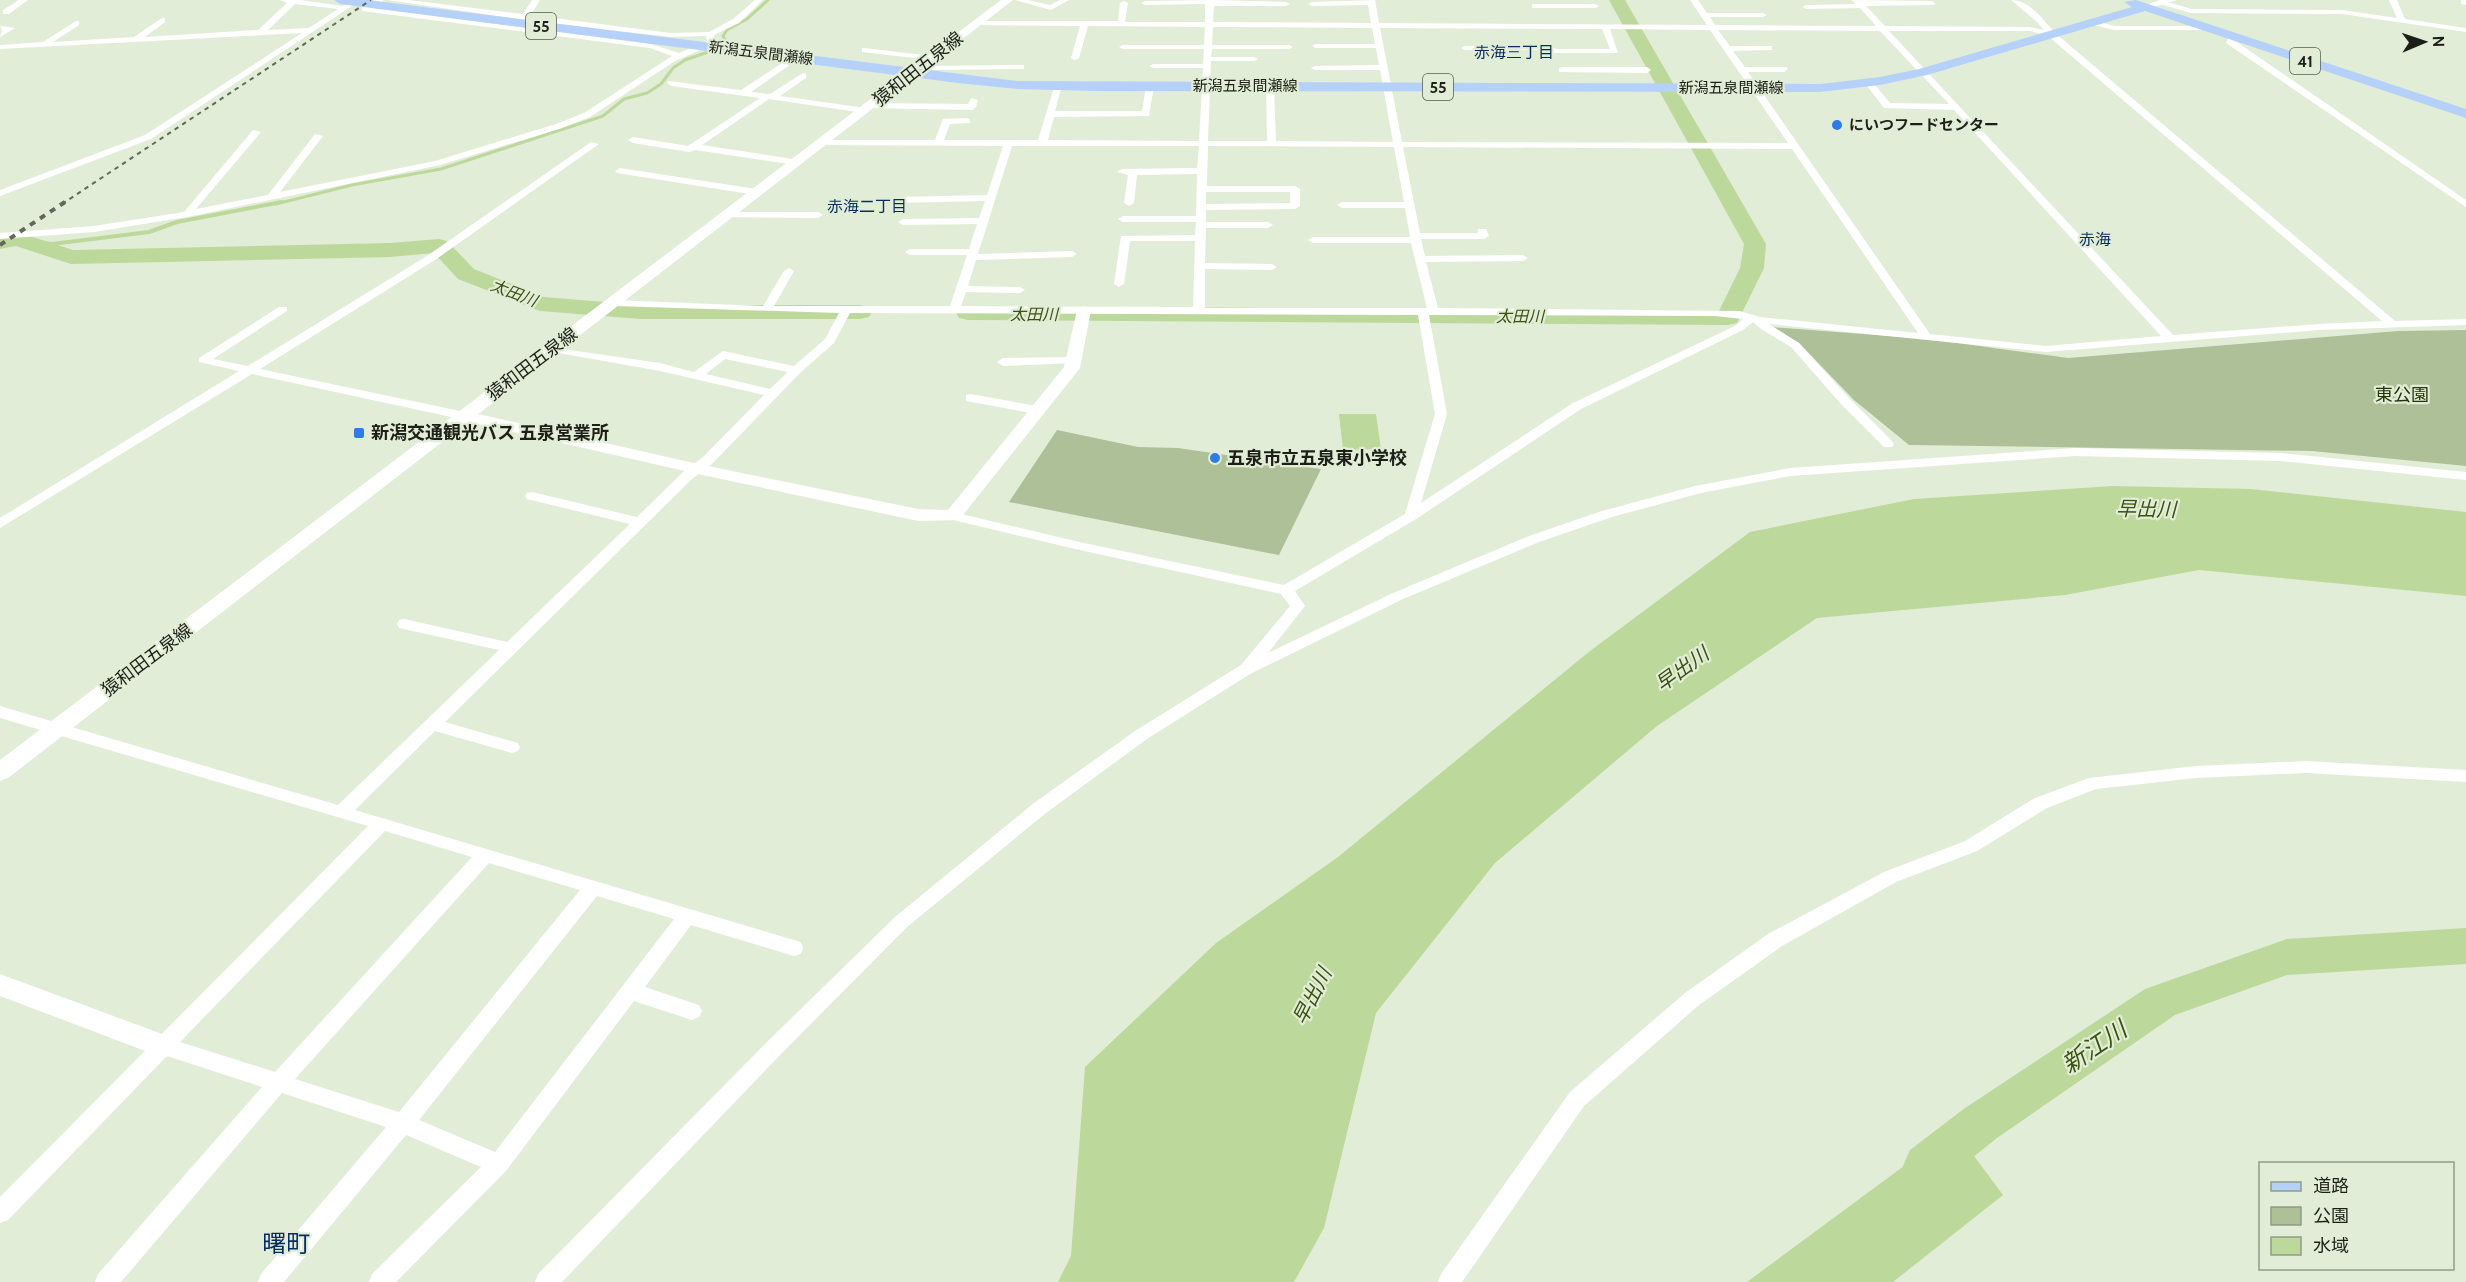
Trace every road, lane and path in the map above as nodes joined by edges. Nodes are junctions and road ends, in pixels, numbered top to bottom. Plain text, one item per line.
1 (24, 0) edge
2 (284, 0) edge
3 (357, 0) edge
4 (391, 0) edge
5 (455, 0) edge
6 (536, 0) edge
7 (759, 0) edge
8 (1008, 0) edge
9 (1018, 0) edge
10 (1065, 0) edge
11 (1694, 0) edge
12 (2015, 0) edge
13 (2124, 0) edge
14 (2333, 0) edge
15 (2393, 0) edge
16 (293, 1) edge
17 (2167, 1) edge
18 (1209, 2) edge
19 (1371, 2) edge
20 (343, 3) edge
21 (379, 3) edge
22 (1124, 3) dead end
23 (1145, 3) dead end
24 (1534, 3) edge
25 (1859, 3) edge
26 (1932, 3) dead end
27 (1286, 4) dead end
28 (1312, 4) dead end
29 (1595, 6) dead end
30 (1806, 7) dead end
31 (2145, 7) junction
32 (450, 8) junction
33 (1910, 8) dead end
34 (6, 12) dead end
35 (2342, 12) junction
36 (1705, 15) junction
37 (1763, 15) dead end
38 (1917, 15) dead end
39 (525, 18) junction
40 (162, 20) dead end
41 (1924, 21) dead end
42 (2092, 22) junction
43 (2403, 22) junction
44 (76, 23) dead end
45 (977, 23) junction
46 (1084, 25) junction
47 (1121, 25) junction
48 (1208, 25) junction
49 (1377, 26) junction
50 (1540, 26) junction
51 (1605, 27) junction
52 (1713, 27) junction
53 (1881, 27) junction
54 (1931, 27) junction
55 (2206, 27) junction
56 (0, 28) edge
57 (309, 30) junction
58 (2466, 30) edge
59 (261, 32) junction
60 (2051, 34) junction
61 (0, 35) edge
62 (2233, 36) junction
63 (137, 39) junction
64 (707, 40) junction
65 (44, 45) junction
66 (1289, 46) dead end
67 (1316, 46) dead end
68 (1380, 46) junction
69 (0, 47) edge
70 (1123, 47) dead end
71 (1207, 47) junction
72 (1465, 48) dead end
73 (1769, 48) dead end
74 (1727, 49) junction
75 (866, 50) dead end
76 (679, 56) junction
77 (796, 58) junction
78 (932, 58) junction
79 (1075, 58) dead end
80 (1254, 59) dead end
81 (1207, 63) junction
82 (1153, 66) dead end
83 (1021, 67) dead end
84 (1385, 67) junction
85 (1315, 68) dead end
86 (1741, 69) junction
87 (1784, 69) dead end
88 (916, 70) junction
89 (1562, 70) dead end
90 (1647, 70) dead end
91 (1922, 72) junction
92 (803, 76) dead end
93 (1868, 82) junction
94 (671, 83) dead end
95 (1206, 85) junction
96 (1058, 86) junction
97 (1150, 86) junction
98 (1270, 86) junction
99 (1388, 87) junction
100 (1755, 88) junction
101 (743, 93) junction
102 (770, 97) junction
103 (974, 100) dead end
104 (1956, 107) junction
105 (866, 108) junction
106 (1051, 114) junction
107 (2466, 114) edge
108 (967, 121) dead end
109 (256, 132) dead end
110 (318, 136) dead end
111 (633, 140) dead end
112 (822, 142) junction
113 (594, 144) dead end
114 (938, 144) junction
115 (1008, 144) junction
116 (1042, 144) junction
117 (1204, 144) junction
118 (1272, 144) junction
119 (1398, 145) junction
120 (1795, 146) junction
121 (694, 147) junction
122 (796, 162) junction
123 (620, 171) dead end
124 (1202, 171) junction
125 (1202, 189) junction
126 (756, 192) junction
127 (0, 193) edge
128 (272, 196) junction
129 (992, 198) junction
130 (897, 200) dead end
131 (1129, 203) dead end
132 (2466, 204) edge
133 (1342, 205) dead end
134 (1409, 205) junction
135 (1202, 207) junction
136 (187, 214) junction
137 (727, 214) junction
138 (818, 215) dead end
139 (1123, 219) dead end
140 (984, 221) junction
141 (903, 222) dead end
142 (1202, 222) junction
143 (1268, 225) dead end
144 (1482, 231) dead end
145 (0, 236) edge
146 (1201, 238) junction
147 (1415, 238) junction
148 (1313, 240) dead end
149 (910, 252) dead end
150 (973, 254) junction
151 (1072, 254) dead end
152 (1523, 258) dead end
153 (1420, 259) junction
154 (1200, 267) junction
155 (1272, 267) dead end
156 (789, 271) dead end
157 (1119, 284) dead end
158 (961, 290) junction
159 (1020, 290) dead end
160 (607, 308) junction
161 (283, 309) dead end
162 (767, 309) junction
163 (955, 309) junction
164 (1199, 310) junction
165 (845, 313) junction
166 (1084, 313) junction
167 (1425, 314) junction
168 (1755, 319) junction
169 (2466, 322) edge
170 (2391, 323) junction
171 (1925, 335) junction
172 (2170, 339) junction
173 (553, 349) junction
174 (1003, 362) dead end
175 (1073, 362) junction
176 (253, 369) junction
177 (796, 370) junction
178 (695, 377) junction
179 (774, 394) junction
180 (970, 398) dead end
181 (1037, 410) junction
182 (465, 416) junction
183 (1888, 444) dead end
184 (698, 469) junction
185 (2466, 476) edge
186 (532, 496) dead end
187 (953, 516) junction
188 (1411, 516) junction
189 (640, 522) junction
190 (0, 524) edge
191 (1286, 590) junction
192 (404, 624) dead end
193 (511, 648) junction
194 (1245, 670) junction
195 (0, 712) edge
196 (432, 724) junction
197 (56, 729) junction
198 (512, 747) dead end
199 (0, 772) edge
200 (2466, 776) edge
201 (341, 813) junction
202 (382, 824) junction
203 (485, 855) junction
204 (593, 887) junction
205 (688, 915) junction
206 (794, 948) dead end
207 (0, 985) edge
208 (631, 991) junction
209 (692, 1011) dead end
210 (164, 1046) junction
211 (278, 1084) junction
212 (403, 1123) junction
213 (499, 1164) junction
214 (0, 1212) edge
215 (106, 1282) edge
216 (269, 1282) edge
217 (380, 1282) edge
218 (546, 1282) edge
219 (1449, 1282) edge

1 - 34 street
2 - 16 street
3 - 20 street
4 - 32 street
5 - 32 street
6 - 39 street
7 - 64 street
8 - 45 main road, 猿和田五泉線
9 - 10 street
11 - 36 street
12 - 60 street
13 - 31 main road, 41
14 - 35 street
15 - 43 street
16 - 20 street
16 - 59 street
17 - 31 street
17 - 35 street
18 - 23 street
18 - 27 street
18 - 48 street
19 - 28 street
19 - 49 street
20 - 21 main road, 新潟五泉間瀬線 / 55
20 - 57 street
21 - 64 main road, 新潟五泉間瀬線 / 55
21 - 76 street
22 - 47 street
24 - 29 street
24 - 50 street
25 - 26 street
25 - 30 street
25 - 53 street
31 - 42 main road, 新潟五泉間瀬線 / 55
31 - 55 main road, 41
32 - 39 street
33 - 38 street
35 - 43 street
36 - 37 street
36 - 52 street
39 - 64 street
40 - 63 street
41 - 54 street
42 - 55 street
42 - 60 main road, 新潟五泉間瀬線 / 55
43 - 58 street
44 - 65 street
45 - 46 street
45 - 78 main road, 猿和田五泉線
46 - 47 street
46 - 79 street
47 - 48 street
48 - 49 street
48 - 71 street
49 - 50 street
49 - 68 street
50 - 51 street
51 - 52 street
51 - 72 street
52 - 53 street
52 - 74 street
53 - 54 street
53 - 91 street
54 - 60 street
55 - 62 main road, 41
56 - 61 street
57 - 59 street
57 - 127 street
59 - 63 street
60 - 91 main road, 新潟五泉間瀬線 / 55
60 - 170 street
62 - 107 main road, 41
62 - 132 street
63 - 65 street
64 - 76 street
64 - 77 main road, 新潟五泉間瀬線 / 55
65 - 69 street
66 - 71 street
67 - 68 street
68 - 84 street
70 - 71 street
71 - 81 street
73 - 74 street
74 - 86 street
75 - 78 street
76 - 128 street
77 - 88 main road, 新潟五泉間瀬線 / 55
77 - 101 street
78 - 88 main road, 猿和田五泉線
80 - 81 street
81 - 82 street
81 - 95 street
83 - 88 street
84 - 85 street
84 - 99 street
86 - 87 street
86 - 100 street
88 - 96 main road, 新潟五泉間瀬線 / 55
88 - 105 main road, 猿和田五泉線
89 - 90 street
91 - 93 main road, 新潟五泉間瀬線 / 55
91 - 104 street
92 - 102 street
93 - 100 main road, 新潟五泉間瀬線 / 55
93 - 104 street
94 - 101 street
95 - 97 main road, 新潟五泉間瀬線 / 55
95 - 98 main road, 新潟五泉間瀬線 / 55
95 - 117 street
96 - 97 main road, 新潟五泉間瀬線 / 55
96 - 106 street
97 - 106 street
98 - 99 main road, 新潟五泉間瀬線 / 55
98 - 118 street
99 - 100 main road, 新潟五泉間瀬線 / 55
99 - 119 street
100 - 120 street
101 - 102 street
102 - 105 street
102 - 121 street
103 - 105 street
104 - 172 street
105 - 112 main road, 猿和田五泉線
106 - 116 street
108 - 114 street
109 - 136 street
110 - 128 street
111 - 121 street
112 - 114 street
112 - 122 main road, 猿和田五泉線
113 - 176 street
114 - 115 street
115 - 116 street
115 - 129 street
116 - 117 street
117 - 118 street
117 - 124 street
118 - 119 street
119 - 120 street
119 - 134 street
120 - 171 street
121 - 122 street
122 - 126 main road, 猿和田五泉線
123 - 126 street
124 - 125 street
124 - 131 street
125 - 135 street
125 - 135 street
126 - 137 main road, 猿和田五泉線
128 - 136 street
129 - 130 street
129 - 140 street
133 - 134 street
134 - 147 street
135 - 142 street
136 - 145 street
137 - 138 street
137 - 160 main road, 猿和田五泉線
139 - 142 street
140 - 141 street
140 - 150 street
142 - 143 street
142 - 146 street
144 - 147 street
146 - 154 street
146 - 157 street
147 - 148 street
147 - 153 street
149 - 150 street
150 - 151 street
150 - 158 street
152 - 153 street
153 - 167 street
154 - 155 street
154 - 164 street
156 - 162 street
158 - 159 street
158 - 163 street
160 - 162 street
160 - 173 main road, 猿和田五泉線
161 - 176 street
162 - 165 street
163 - 165 street
163 - 166 street
164 - 166 street
164 - 167 street
165 - 177 street
166 - 175 street
167 - 168 street
167 - 188 street
168 - 171 street
168 - 183 street
168 - 188 street
169 - 170 street
170 - 172 street
171 - 172 street
173 - 178 street
173 - 182 main road, 猿和田五泉線
174 - 175 street
175 - 181 street
176 - 182 street
176 - 190 street
177 - 178 street
177 - 179 street
178 - 179 street
179 - 184 street
180 - 181 street
181 - 187 street
182 - 184 street
182 - 197 main road, 猿和田五泉線
184 - 187 street
184 - 189 street
185 - 194 street
186 - 189 street
187 - 191 street
188 - 191 street
189 - 193 street
191 - 194 street
192 - 193 street
193 - 196 street
194 - 218 street
195 - 197 street
196 - 198 street
196 - 201 street
197 - 199 main road, 猿和田五泉線
197 - 201 street
200 - 219 street
201 - 202 street
202 - 203 street
202 - 210 street
203 - 204 street
203 - 211 street
204 - 205 street
204 - 212 street
205 - 206 street
205 - 208 street
207 - 210 street
208 - 209 street
208 - 213 street
210 - 211 street
210 - 214 street
211 - 212 street
211 - 215 street
212 - 213 street
212 - 216 street
213 - 217 street

